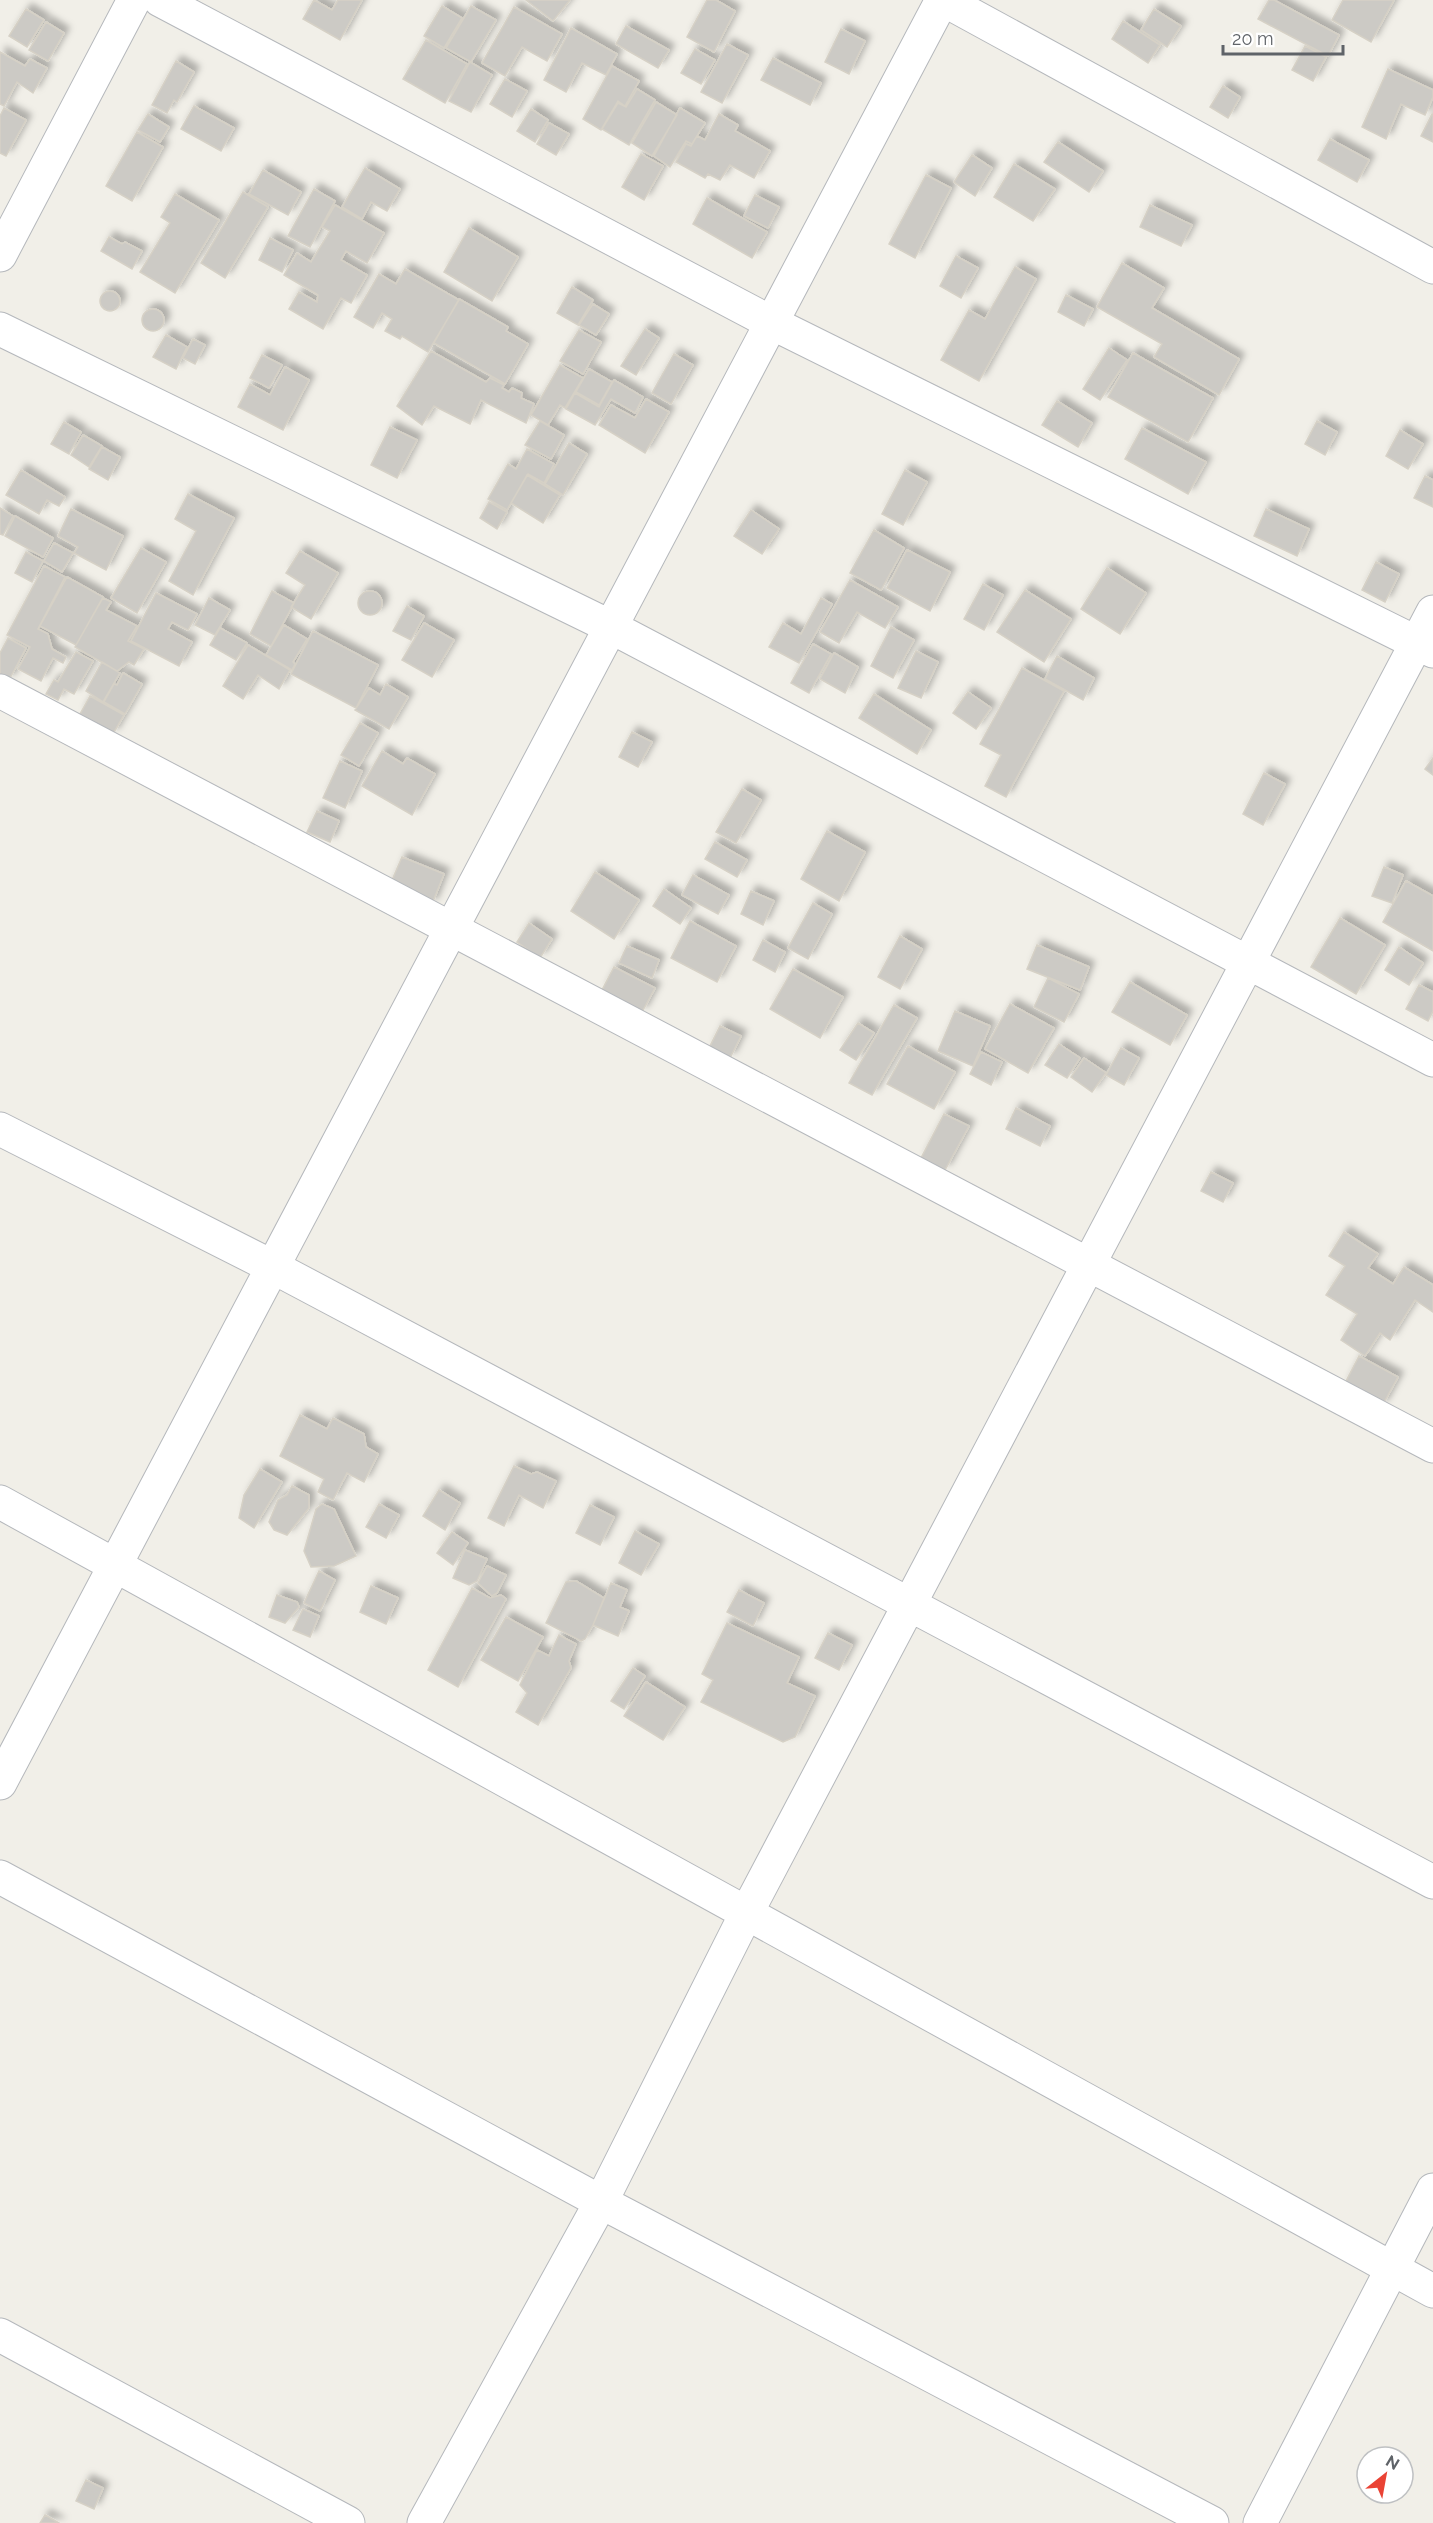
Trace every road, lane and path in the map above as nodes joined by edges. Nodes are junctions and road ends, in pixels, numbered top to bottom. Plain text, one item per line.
1 (134, 0) edge
2 (160, 0) edge
3 (943, 0) edge
4 (0, 255) edge
5 (1433, 267) edge
6 (772, 323) junction
7 (0, 329) edge
8 (1433, 612) edge
9 (610, 627) junction
10 (1425, 646) edge
11 (0, 691) edge
12 (451, 929) junction
13 (1248, 963) junction
14 (1433, 1060) edge
15 (0, 1129) edge
16 (1088, 1266) junction
17 (273, 1267) junction
18 (1433, 1446) edge
19 (0, 1502) edge
20 (114, 1564) junction
21 (910, 1605) junction
22 (0, 1783) edge
23 (0, 1876) edge
24 (1433, 1882) edge
25 (747, 1912) junction
26 (1433, 2190) edge
27 (601, 2202) junction
28 (1391, 2268) junction
29 (1433, 2291) edge
30 (0, 2335) edge
31 (348, 2523) edge
32 (424, 2523) edge
33 (1212, 2523) edge
34 (1260, 2523) edge

1 - 4 street
2 - 6 street
3 - 5 street
3 - 6 street
6 - 9 street
6 - 10 street
7 - 9 street
8 - 10 street
9 - 12 street
9 - 13 street
10 - 13 street
11 - 12 street
12 - 16 street
12 - 17 street
13 - 14 street
13 - 16 street
15 - 17 street
16 - 18 street
16 - 21 street
17 - 20 street
17 - 21 street
19 - 20 street
20 - 22 street
20 - 25 street
21 - 24 street
21 - 25 street
23 - 27 street
25 - 27 street
25 - 28 street
26 - 28 street
27 - 32 street
27 - 33 street
28 - 29 street
28 - 34 street
30 - 31 street

